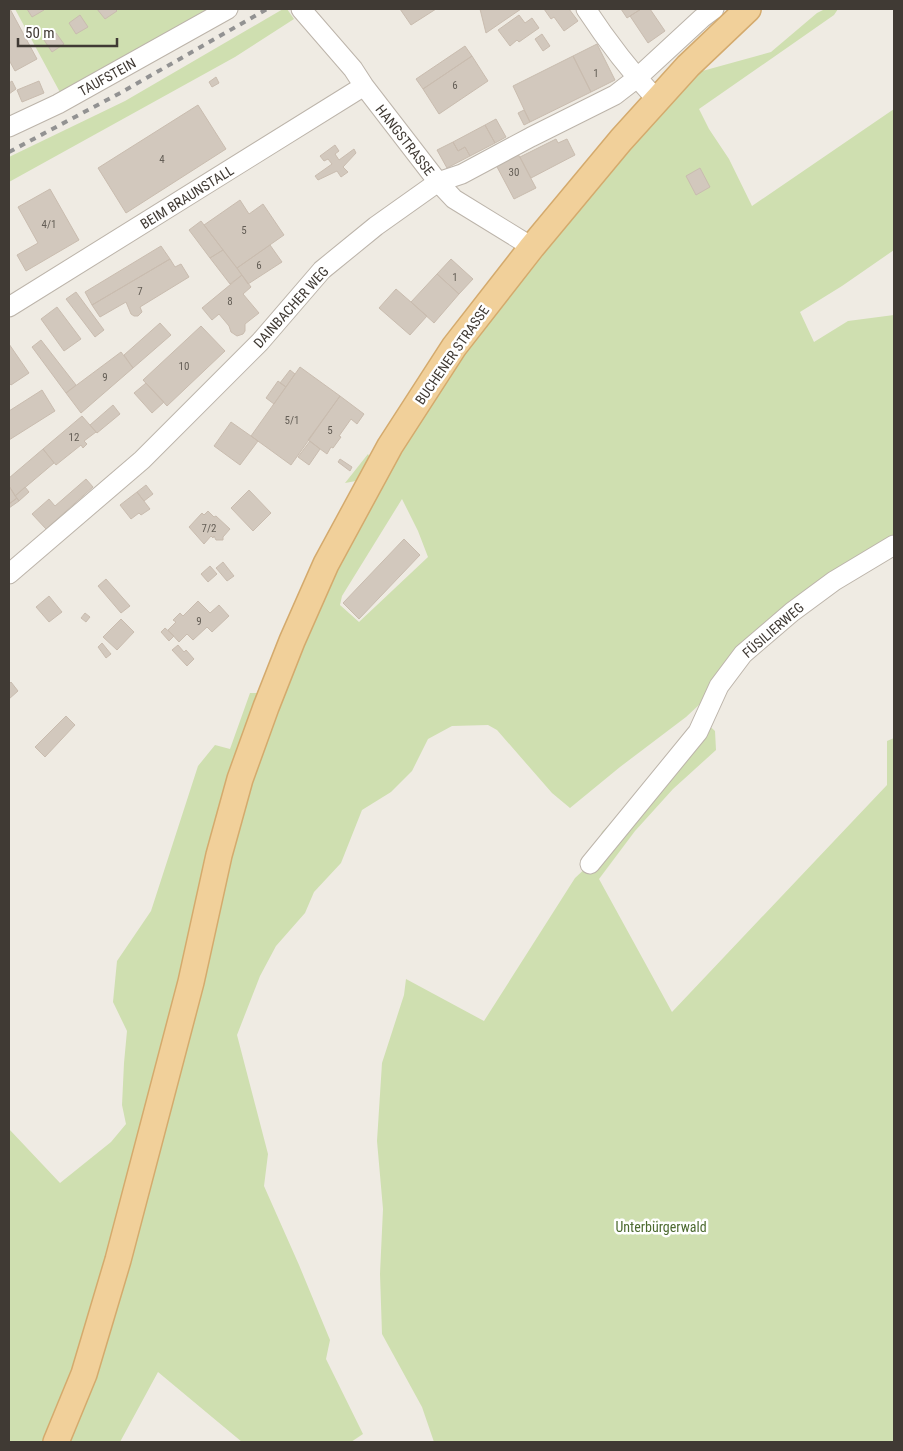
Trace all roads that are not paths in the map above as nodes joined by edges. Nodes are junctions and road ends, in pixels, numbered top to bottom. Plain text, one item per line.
1 (228, 9) edge
2 (586, 9) edge
3 (714, 9) edge
4 (748, 9) edge
5 (303, 11) edge
6 (637, 78) junction
7 (364, 86) junction
8 (657, 100) junction
9 (9, 127) edge
10 (438, 182) junction
11 (532, 247) junction
12 (9, 307) edge
13 (894, 545) edge
14 (9, 574) edge
15 (590, 864) dead end
16 (56, 1442) edge

1 - 9 street, TAUFSTEIN
2 - 6 street
3 - 6 street
4 - 8 main road, BUCHENER STRASSE
5 - 7 street, HANGSTRASSE
6 - 8 street
6 - 10 street, DAINBACHER WEG
7 - 10 street, HANGSTRASSE
7 - 12 street, BEIM BRAUNSTALL
8 - 11 main road, BUCHENER STRASSE
10 - 11 street, HANGSTRASSE
10 - 14 street, DAINBACHER WEG
11 - 16 main road, BUCHENER STRASSE
13 - 15 street, FÜSILIERWEG

